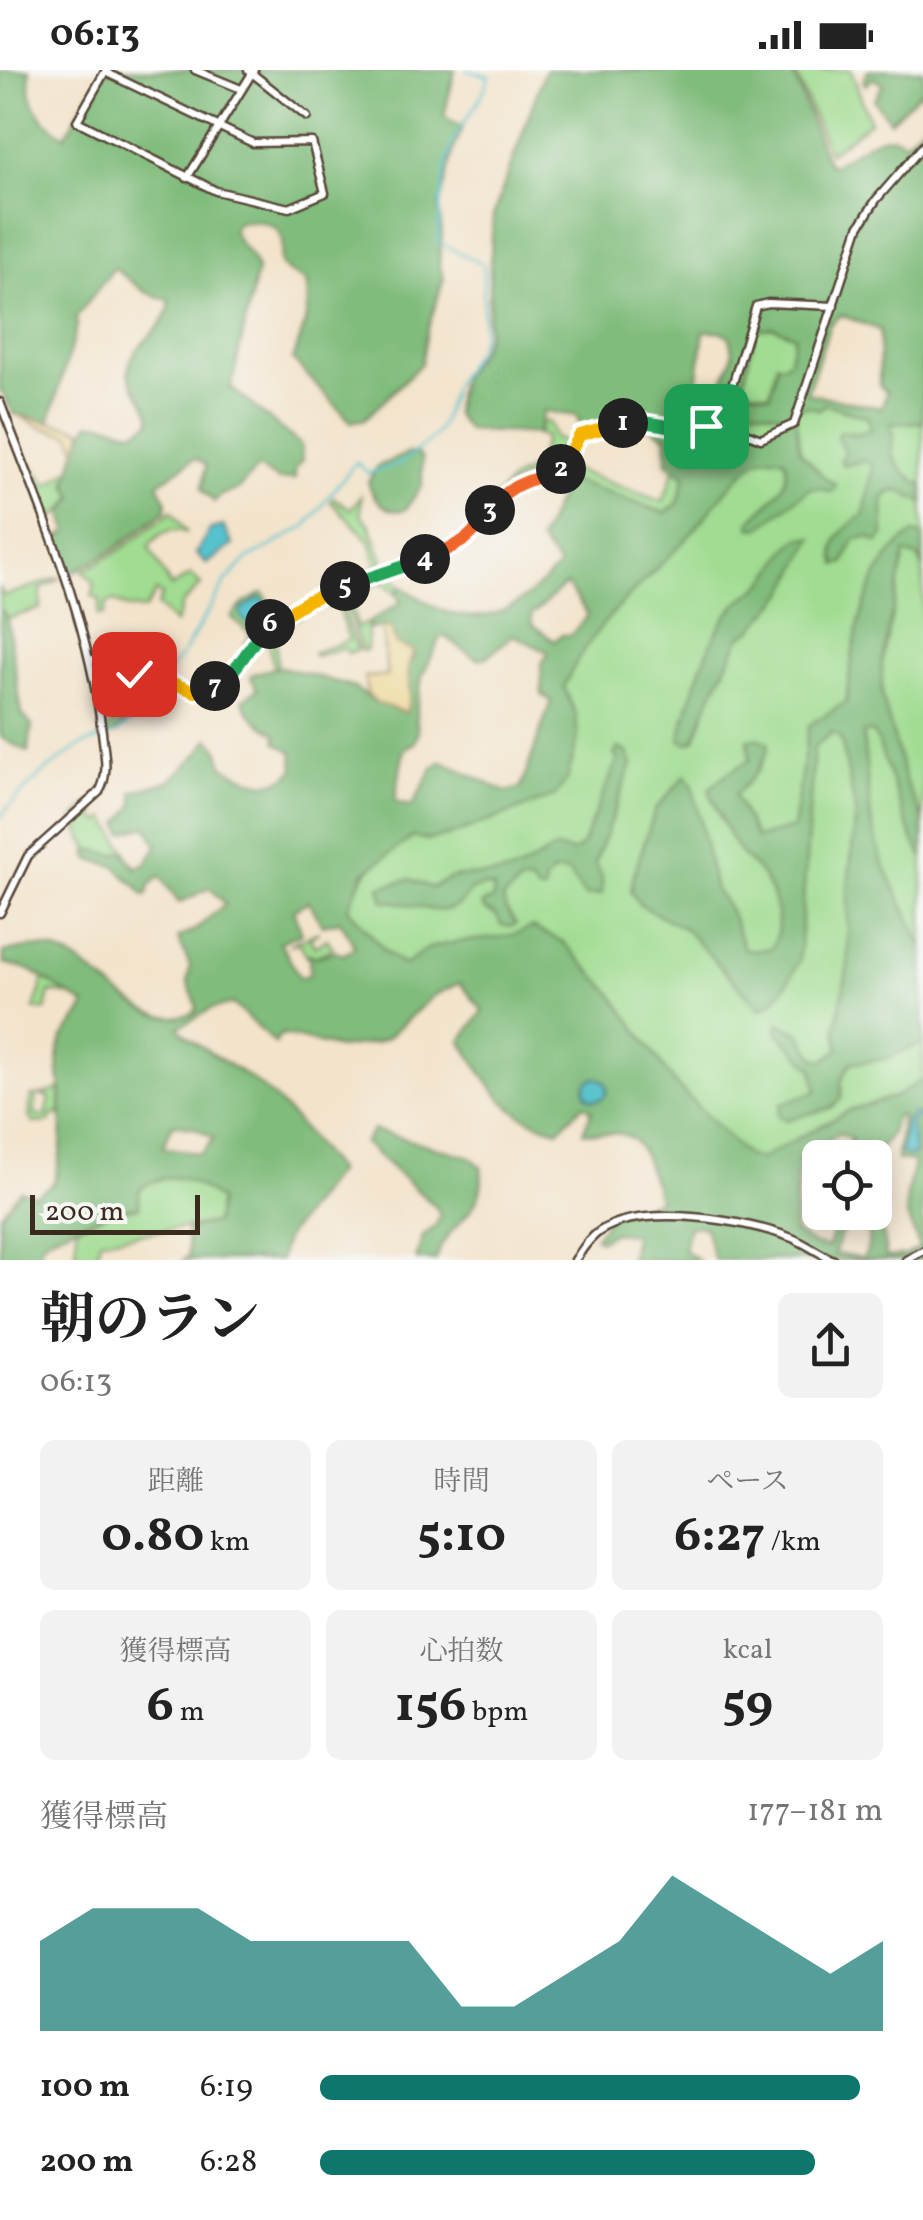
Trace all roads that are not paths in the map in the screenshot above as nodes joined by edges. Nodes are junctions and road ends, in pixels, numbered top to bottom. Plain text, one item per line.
1 (194, 70) edge
2 (106, 71) edge
3 (251, 71) edge
4 (241, 89) junction
5 (306, 116) dead end
6 (218, 126) junction
7 (923, 146) edge
8 (188, 178) junction
9 (834, 306) junction
10 (0, 402) edge
11 (717, 422) junction
12 (91, 659) junction
13 (0, 913) edge
14 (923, 1251) edge
15 (575, 1260) edge
16 (834, 1260) edge
17 (906, 1260) edge

1 - 4 street
2 - 6 street
2 - 8 street
3 - 4 street
3 - 5 street
4 - 6 street
6 - 8 street
6 - 8 street
7 - 9 street
9 - 11 street
9 - 11 street
10 - 12 street
11 - 12 street
12 - 13 street
14 - 17 street
15 - 16 street

